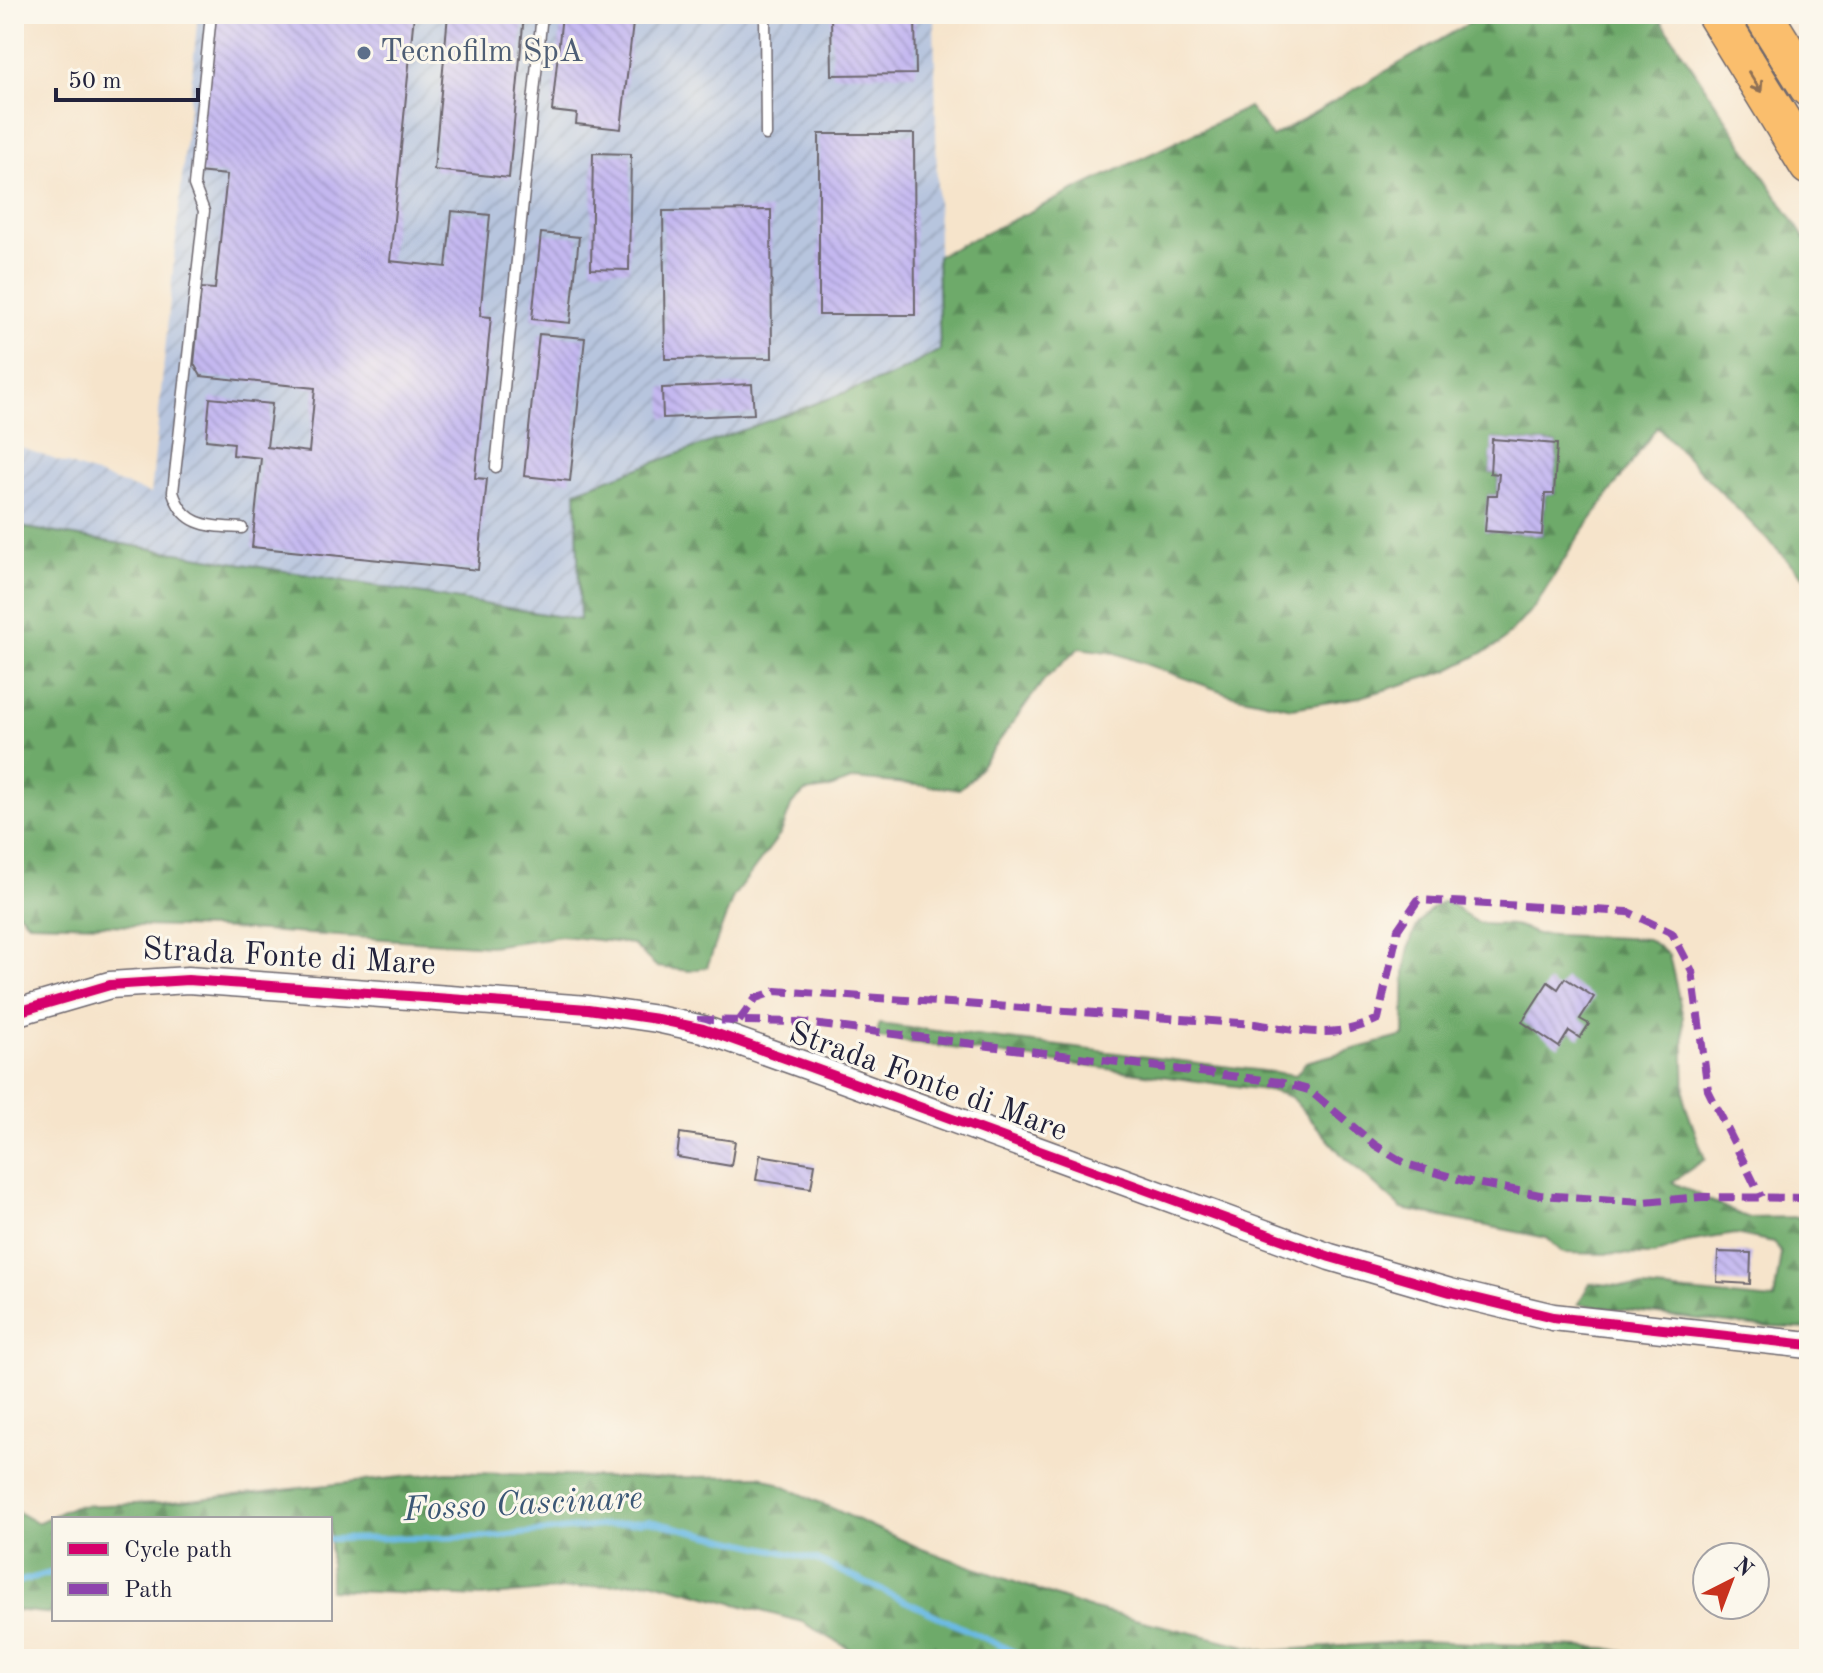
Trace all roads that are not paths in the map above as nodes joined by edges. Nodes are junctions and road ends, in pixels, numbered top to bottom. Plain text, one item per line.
1 (211, 14) edge
2 (542, 14) edge
3 (765, 14) edge
4 (1716, 14) edge
5 (1763, 14) edge
6 (1809, 88) edge
7 (766, 135) dead end
8 (1809, 166) edge
9 (496, 467) dead end
10 (242, 528) dead end
11 (14, 1013) edge
12 (1809, 1345) edge

1 - 10 lane
2 - 9 lane
3 - 7 lane
4 -> 8 highway
5 - 6 highway
11 - 12 street, Strada Fonte di Mare

